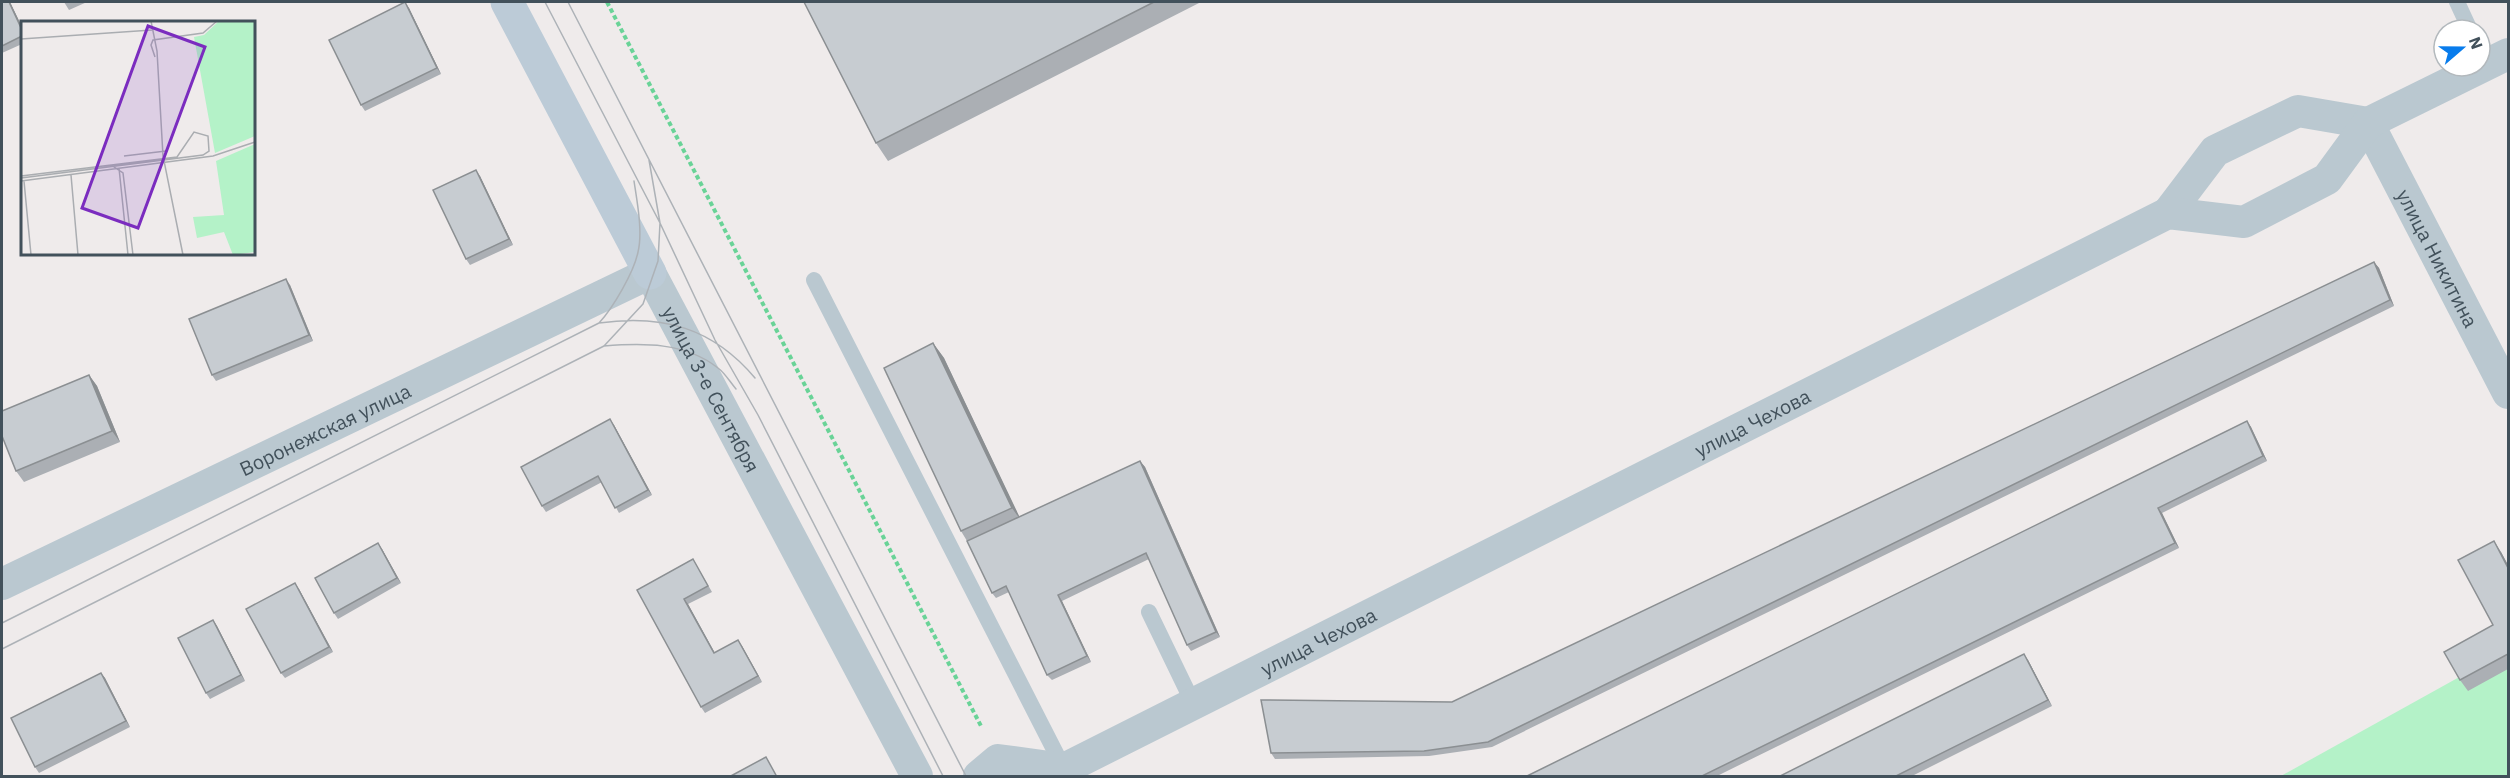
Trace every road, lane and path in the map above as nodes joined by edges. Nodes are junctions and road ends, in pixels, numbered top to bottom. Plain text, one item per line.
1 (507, 2) edge
2 (607, 2) edge
3 (2457, 2) edge
4 (2464, 18) edge
5 (2452, 78) edge
6 (2368, 123) junction
7 (2168, 213) junction
8 (650, 273) junction
9 (814, 280) dead end
10 (2508, 393) edge
11 (2, 584) edge
12 (1149, 612) dead end
13 (1193, 704) junction
14 (989, 768) edge
15 (1064, 769) junction
16 (917, 777) edge

1 - 8 street, улица 3-е Сентября
2 - 14 path
3 - 4 lane
5 - 6 street
6 - 7 street
6 - 7 street
6 - 10 street, улица Никитина
7 - 13 street, улица Чехова
8 - 11 street, Воронежская улица
8 - 16 street, улица 3-е Сентября
9 - 15 lane
12 - 13 lane
13 - 15 street, улица Чехова
14 - 15 street

